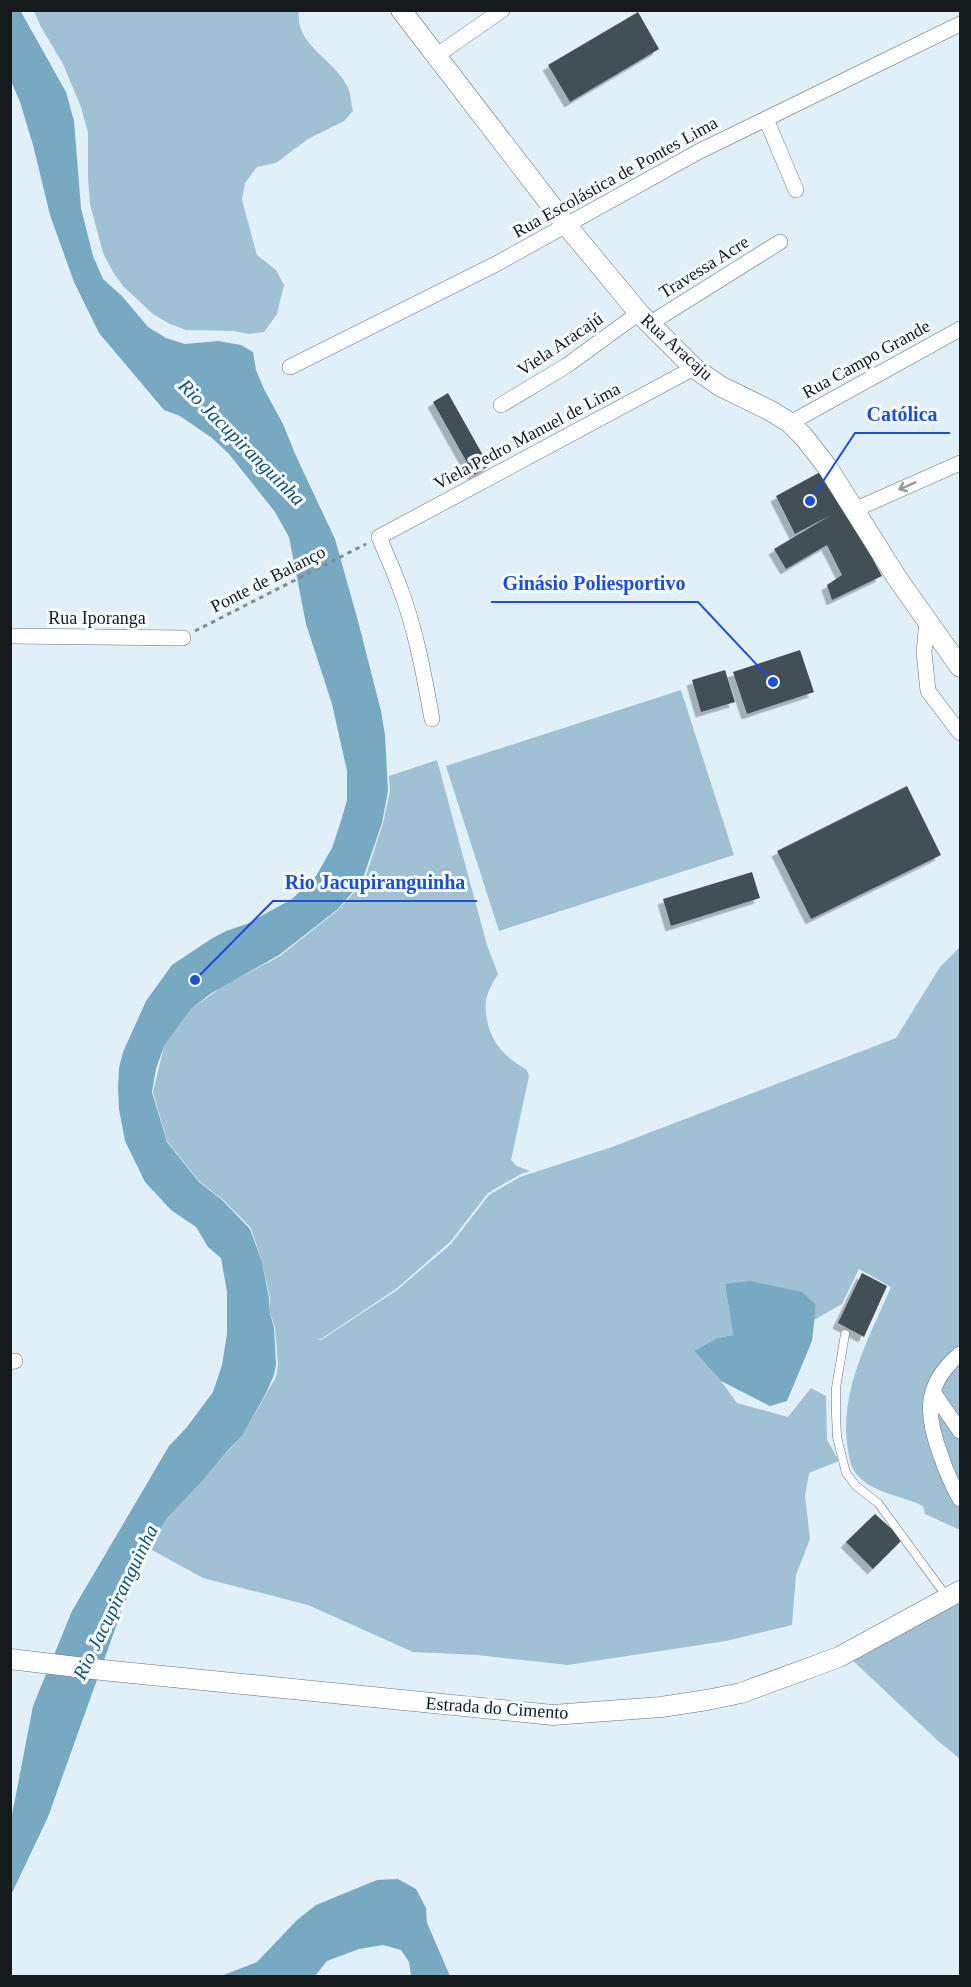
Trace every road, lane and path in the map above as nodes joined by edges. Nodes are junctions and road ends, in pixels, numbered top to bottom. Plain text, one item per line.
1 (401, 10) edge
2 (502, 10) edge
3 (960, 24) edge
4 (436, 56) junction
5 (766, 119) junction
6 (796, 190) dead end
7 (567, 226) junction
8 (780, 242) dead end
9 (644, 319) junction
10 (960, 329) edge
11 (290, 367) dead end
12 (694, 368) junction
13 (501, 405) dead end
14 (790, 423) junction
15 (960, 463) edge
16 (854, 510) junction
17 (365, 544) dead end
18 (927, 621) junction
19 (10, 636) edge
20 (183, 638) joint
21 (960, 667) edge
22 (432, 719) dead end
23 (960, 733) edge
24 (845, 1334) dead end
25 (960, 1354) edge
26 (933, 1392) junction
27 (960, 1431) edge
28 (960, 1499) edge
29 (954, 1594) edge
30 (10, 1659) edge

1 - 4 street, Rua Aracaju
2 - 4 street
3 - 5 street, Rua Escolástica de Pontes Lima
4 - 7 street, Rua Aracaju
5 - 6 street
5 - 7 street, Rua Escolástica de Pontes Lima
7 - 9 street, Rua Aracaju
7 - 11 street, Rua Escolástica de Pontes Lima
8 - 9 street, Travessa Acre
9 - 12 street, Rua Aracaju
9 - 13 street, Viela Aracajú
10 - 14 street, Rua Campo Grande
12 - 14 street, Rua Aracaju
12 - 22 street, Viela Pedro Manuel de Lima
14 - 16 street, Rua Aracaju
15 -> 16 street
16 - 18 street, Rua Aracaju
17 - 20 path, Ponte de Balanço
18 - 21 street, Rua Aracaju
18 - 23 street
19 - 20 street, Rua Iporanga
24 - 29 lane
25 - 26 street
26 - 27 street
26 - 28 street
29 - 30 street, Estrada do Cimento

